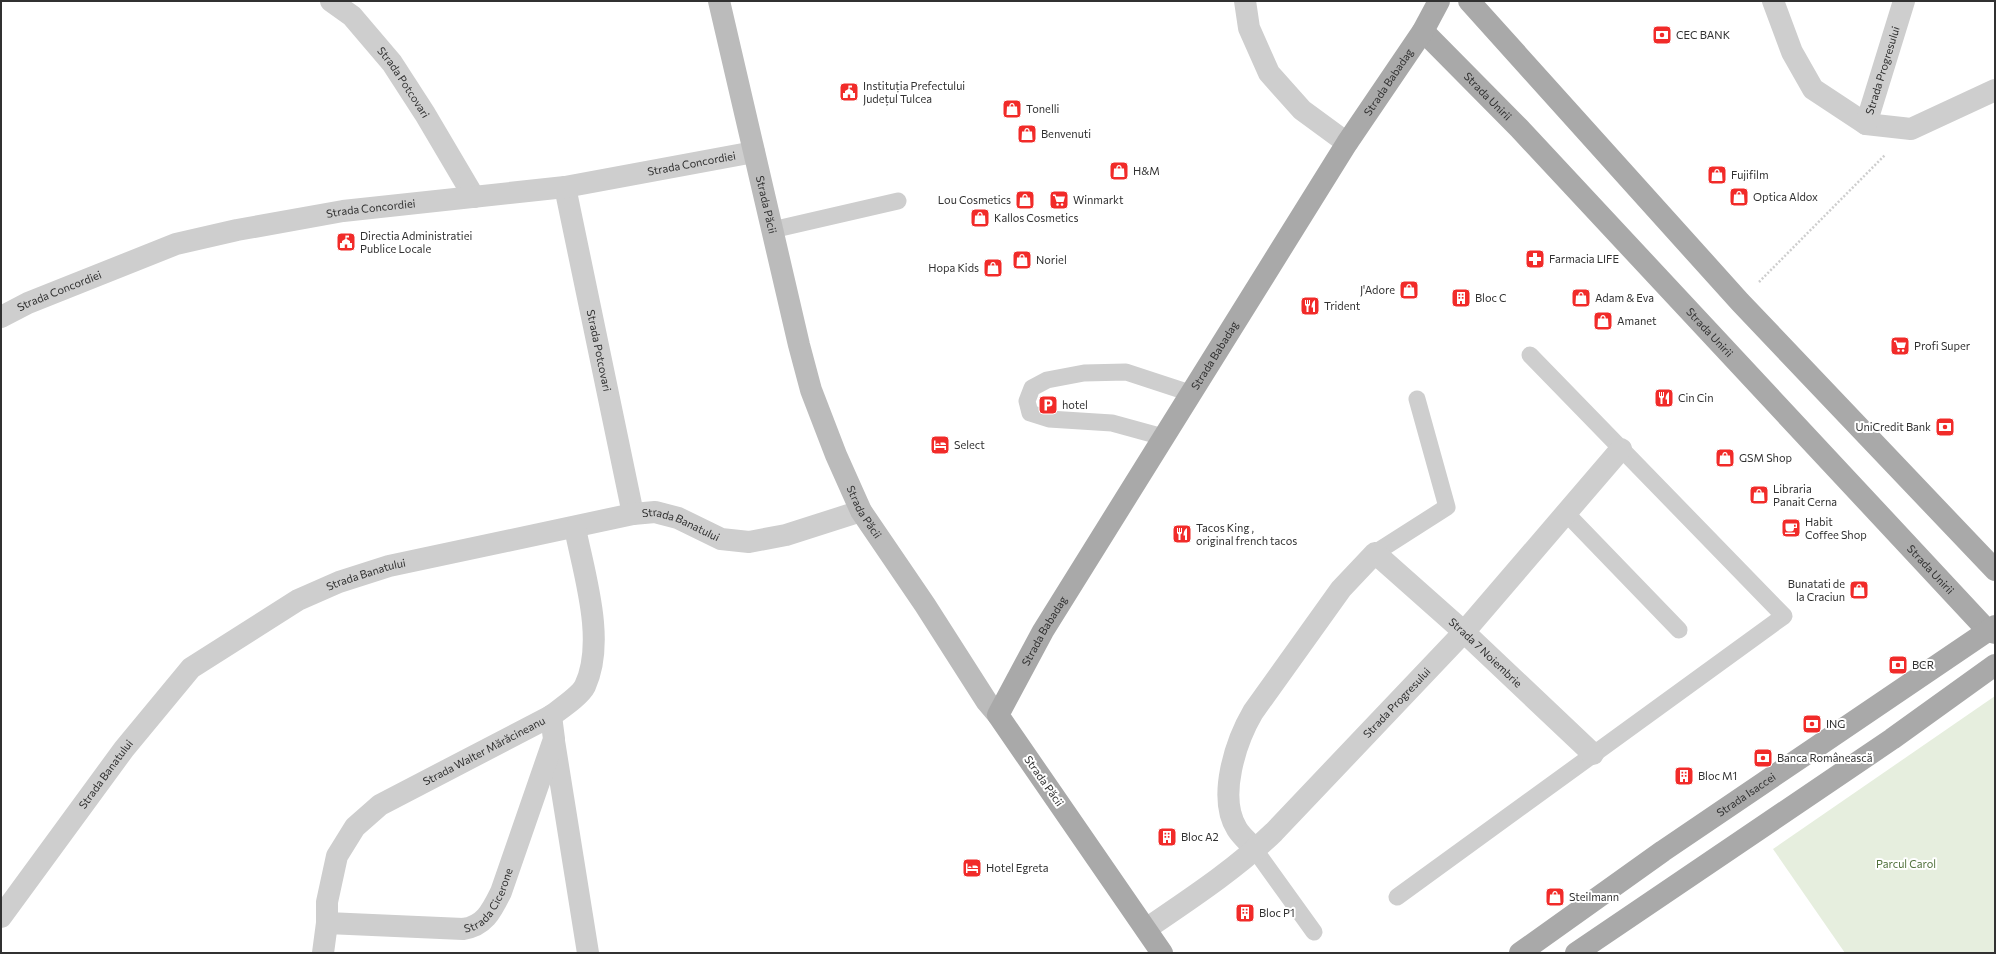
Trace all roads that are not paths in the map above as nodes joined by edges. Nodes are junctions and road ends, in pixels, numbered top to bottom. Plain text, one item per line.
1 (331, 1) edge
2 (719, 1) edge
3 (1245, 1) edge
4 (1439, 1) edge
5 (1469, 1) edge
6 (1773, 1) edge
7 (1904, 1) edge
8 (1423, 31) junction
9 (1995, 90) edge
10 (1866, 124) junction
11 (1347, 142) junction
12 (754, 152) junction
13 (565, 187) junction
14 (474, 197) junction
15 (898, 201) dead end
16 (772, 230) junction
17 (1, 317) edge
18 (1530, 355) dead end
19 (1190, 394) junction
20 (1417, 399) dead end
21 (1163, 437) junction
22 (1621, 449) junction
23 (861, 512) junction
24 (1566, 513) junction
25 (633, 514) junction
26 (576, 528) junction
27 (1375, 553) junction
28 (1995, 570) edge
29 (1679, 630) dead end
30 (1993, 630) edge
31 (1464, 632) junction
32 (1995, 665) edge
33 (998, 715) junction
34 (551, 716) junction
35 (554, 739) junction
36 (1593, 754) junction
37 (1256, 850) junction
38 (1397, 897) dead end
39 (1, 917) edge
40 (327, 923) junction
41 (1146, 929) junction
42 (1314, 932) dead end
43 (323, 953) edge
44 (588, 953) edge
45 (1162, 953) edge
46 (1520, 953) edge
47 (1576, 953) edge

1 - 14 street, Strada Potcovari
2 - 12 main road, Strada Păcii
3 - 11 street
4 - 8 main road, Strada Babadag
5 - 28 main road
6 - 10 street
7 - 10 street, Strada Progresului
8 - 11 main road, Strada Babadag
8 - 30 main road, Strada Unirii
9 - 10 street, Strada Progresului
11 - 19 main road, Strada Babadag
12 - 13 street, Strada Concordiei
12 - 16 main road, Strada Păcii
13 - 14 street, Strada Concordiei
13 - 25 street, Strada Potcovari
14 - 17 street, Strada Concordiei
15 - 16 lane
16 - 23 main road, Strada Păcii
18 - 22 lane
19 - 21 main road, Strada Babadag
19 - 21 lane
20 - 27 lane
21 - 33 main road, Strada Babadag
22 - 24 street, Strada Progresului
22 - 36 lane
23 - 25 street, Strada Banatului
23 - 33 main road, Strada Păcii
24 - 29 lane
24 - 31 street, Strada Progresului
25 - 26 street, Strada Banatului
26 - 34 street, Strada Walter Mărăcineanu
26 - 39 street, Strada Banatului
27 - 31 street, Strada 7 Noiembrie
27 - 37 street
30 - 46 main road, Strada Isaccei
31 - 36 street, Strada 7 Noiembrie
31 - 37 street, Strada Progresului
32 - 47 main road
33 - 41 main road, Strada Păcii
34 - 35 street, Strada Cicerone
34 - 40 street, Strada Walter Mărăcineanu
35 - 40 street, Strada Cicerone
35 - 44 street, Strada Cicerone
36 - 38 lane
37 - 41 street, Strada Progresului
37 - 42 lane
40 - 43 street, Strada Walter Mărăcineanu
41 - 45 main road, Strada Păcii

